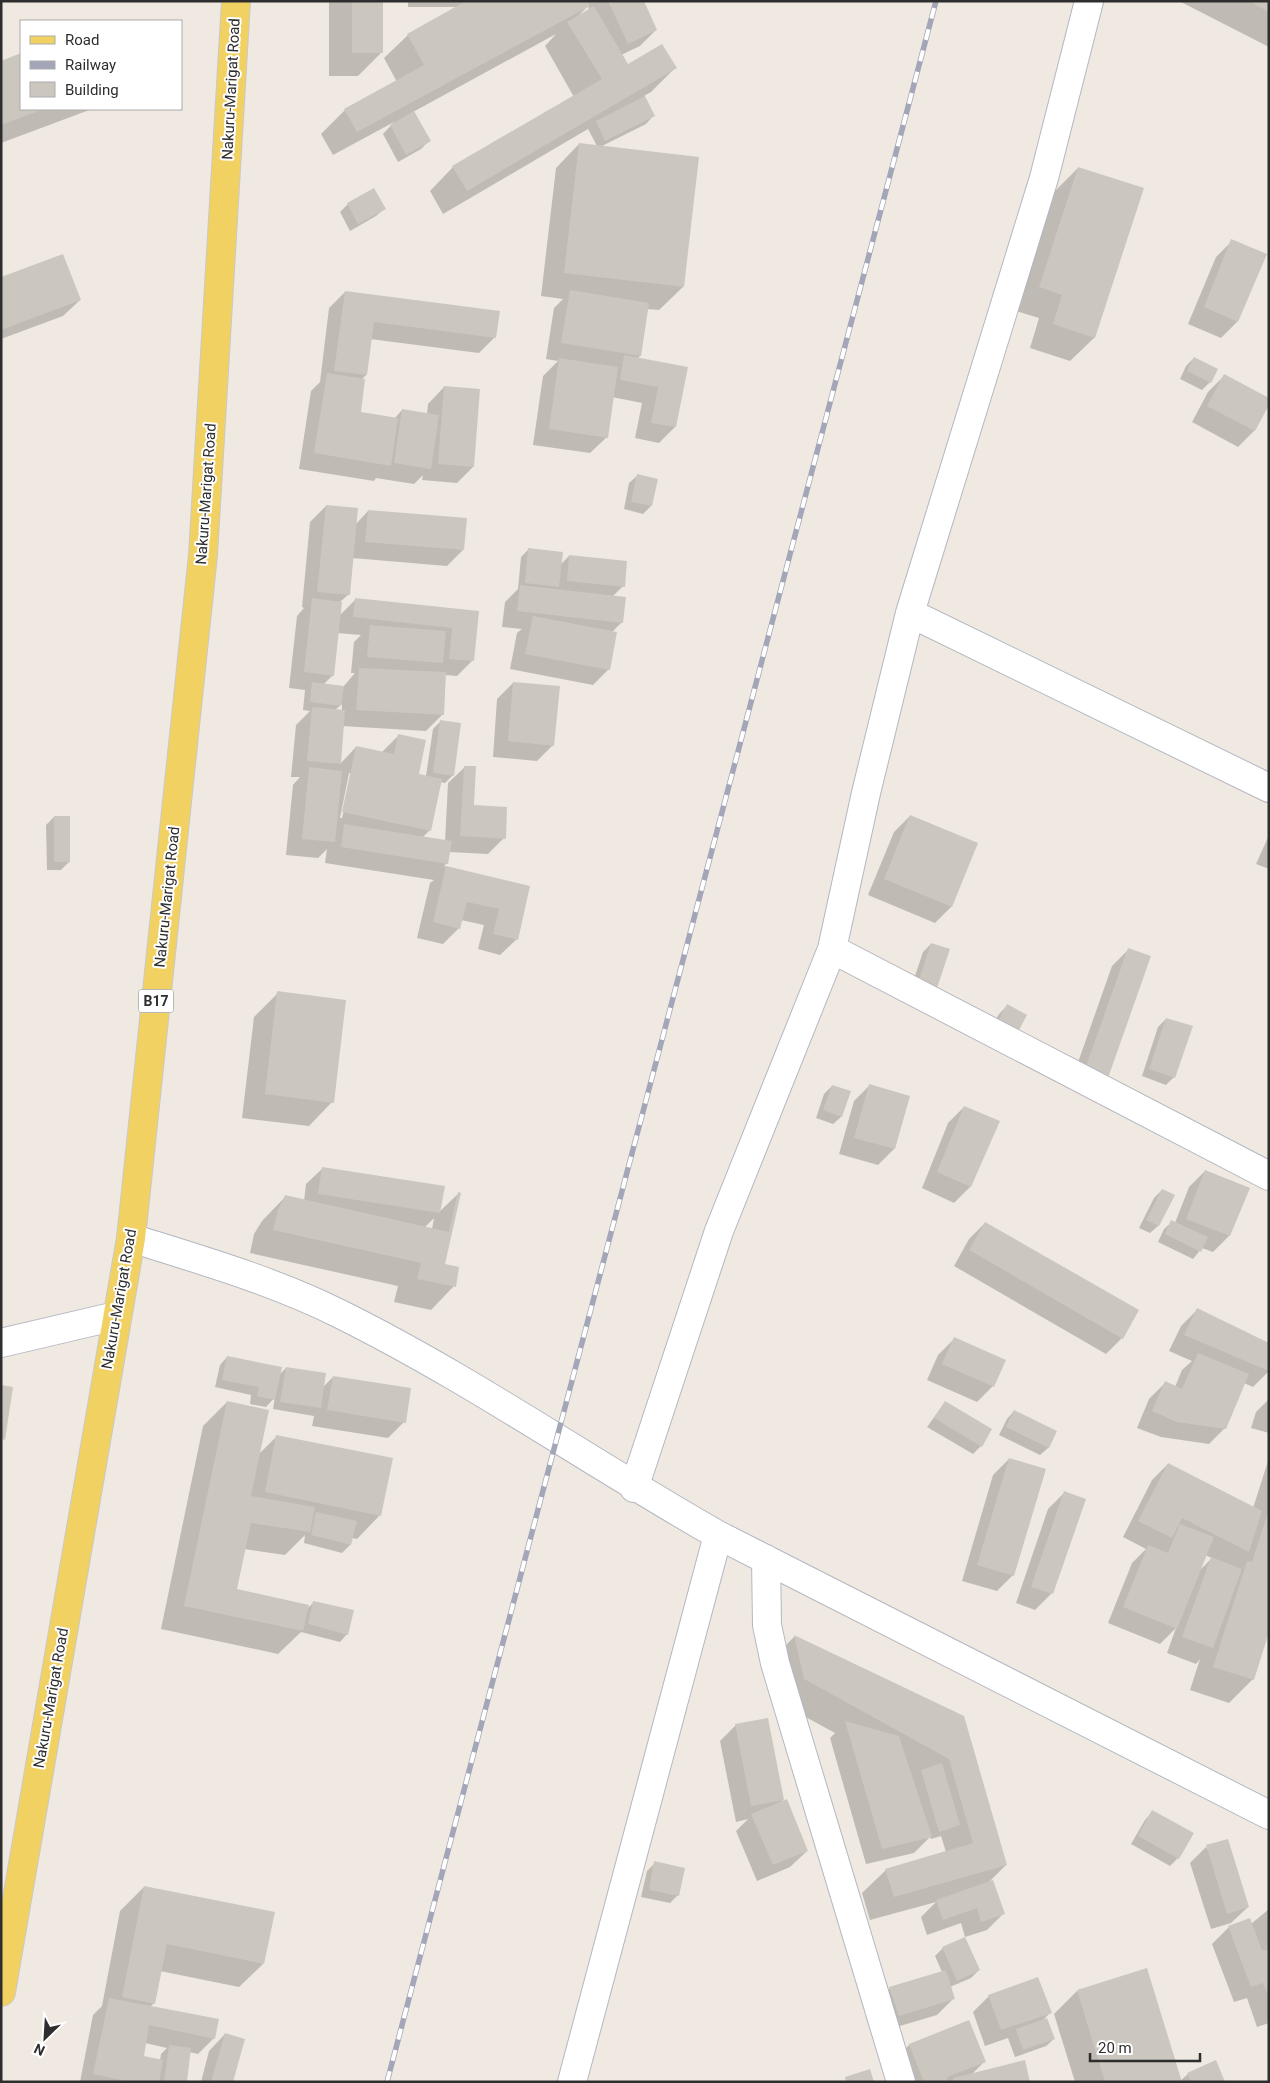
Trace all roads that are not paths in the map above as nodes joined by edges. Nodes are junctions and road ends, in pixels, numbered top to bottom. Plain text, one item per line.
1 (236, 1) edge
2 (1089, 1) edge
3 (910, 613) junction
4 (1269, 788) edge
5 (832, 948) junction
6 (1269, 1176) edge
7 (131, 1238) junction
8 (116, 1316) junction
9 (1, 1343) edge
10 (634, 1488) junction
11 (718, 1535) junction
12 (766, 1559) junction
13 (1269, 1815) edge
14 (1, 1992) edge
15 (572, 2082) edge
16 (901, 2082) edge

1 - 7 main road, Nakuru-Marigat Road / B17
2 - 3 street
3 - 4 street
3 - 5 street
5 - 6 street
5 - 10 street
7 - 8 main road, Nakuru-Marigat Road / B17
7 - 10 street
8 - 9 street
8 - 14 main road, Nakuru-Marigat Road / B17
10 - 11 street
11 - 12 street
11 - 15 street
12 - 13 street
12 - 16 street

